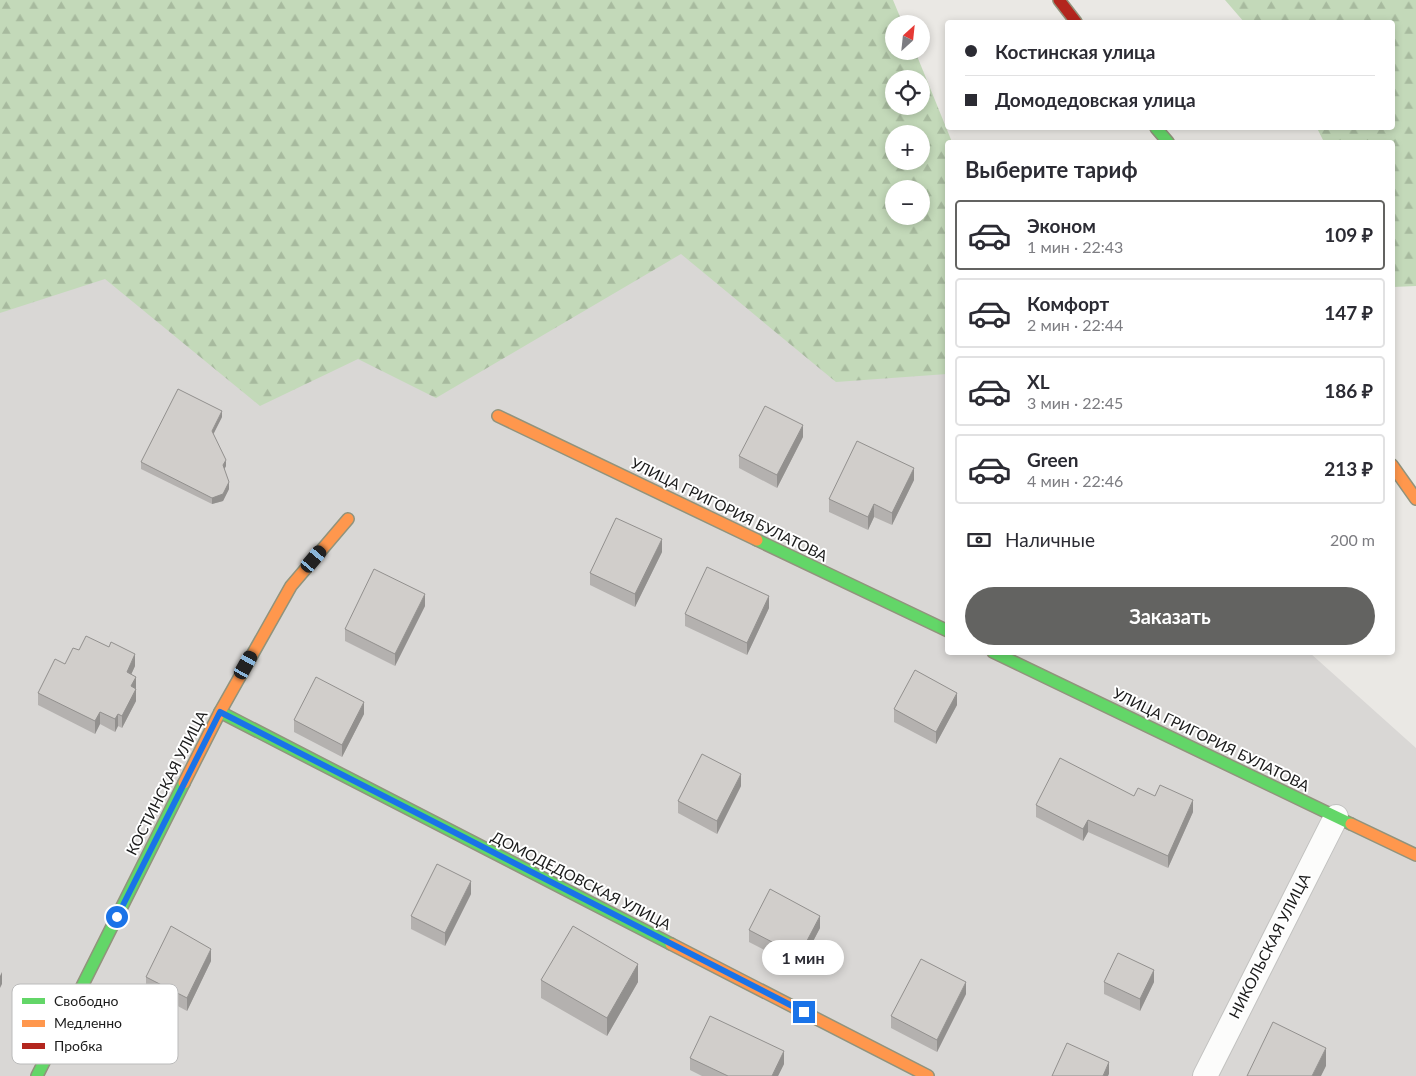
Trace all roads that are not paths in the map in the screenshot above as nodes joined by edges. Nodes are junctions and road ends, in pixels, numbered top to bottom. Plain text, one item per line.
1 (1059, 0) edge
2 (1074, 20) edge
3 (1158, 130) edge
4 (1166, 140) edge
5 (498, 416) dead end
6 (1395, 469) edge
7 (1416, 499) edge
8 (348, 519) dead end
9 (945, 630) edge
10 (999, 655) edge
11 (220, 712) junction
12 (1336, 817) junction
13 (1416, 855) edge
14 (86, 984) edge
15 (928, 1076) edge
16 (1205, 1076) edge

1 - 2 main road
3 - 4 main road
5 - 9 main road, УЛИЦА ГРИГОРИЯ БУЛАТОВА
6 - 7 main road
8 - 11 main road, КОСТИНСКАЯ УЛИЦА
10 - 12 main road, УЛИЦА ГРИГОРИЯ БУЛАТОВА
11 - 14 main road, КОСТИНСКАЯ УЛИЦА
11 - 15 main road, ДОМОДЕДОВСКАЯ УЛИЦА
12 - 13 main road, УЛИЦА ГРИГОРИЯ БУЛАТОВА
12 - 16 street, НИКОЛЬСКАЯ УЛИЦА

